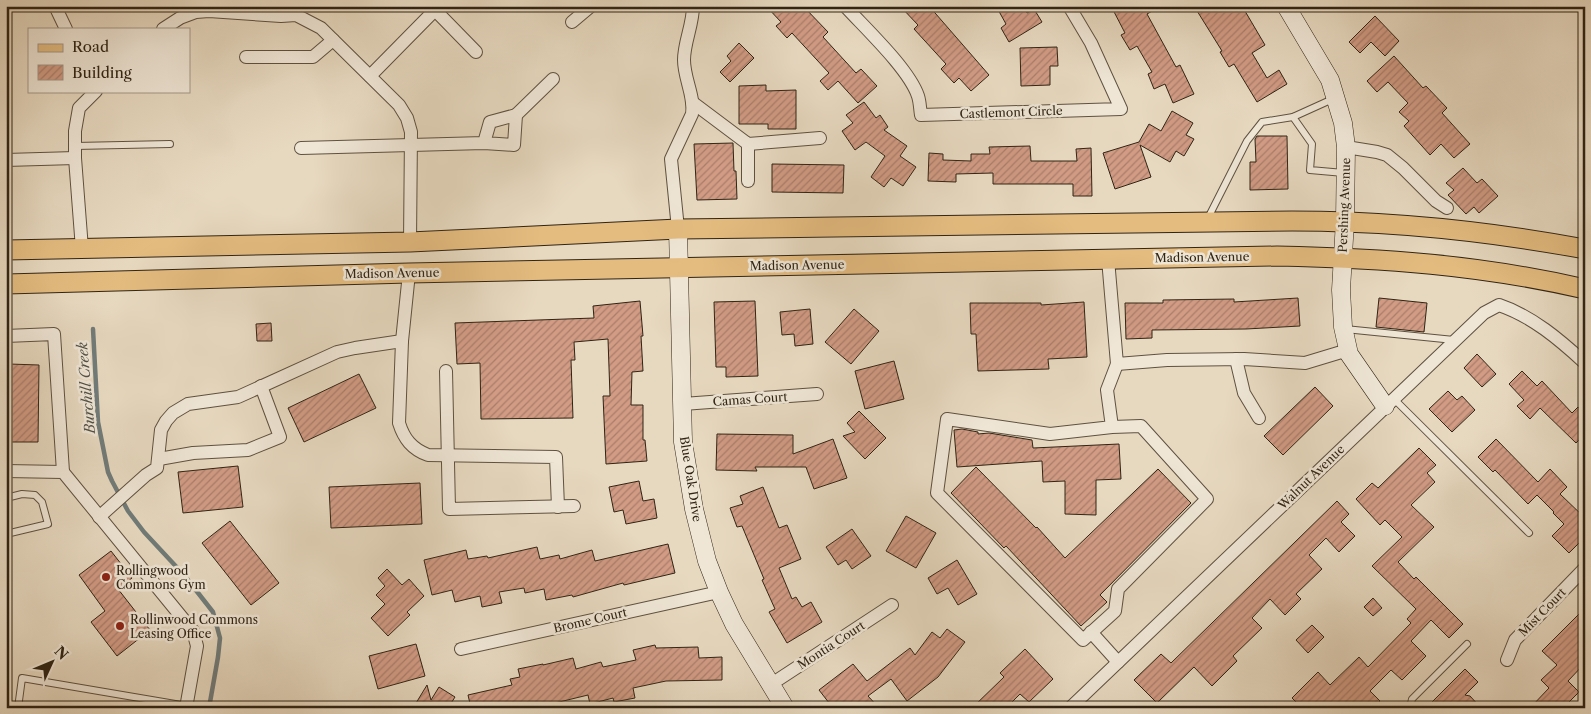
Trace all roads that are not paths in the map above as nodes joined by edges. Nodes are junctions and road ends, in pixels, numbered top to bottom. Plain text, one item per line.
1 (55, 6) edge
2 (591, 6) edge
3 (693, 6) edge
4 (844, 6) edge
5 (1069, 6) edge
6 (1286, 6) edge
7 (281, 11) edge
8 (572, 22) dead end
9 (66, 28) edge
10 (165, 28) edge
11 (333, 40) junction
12 (476, 52) dead end
13 (246, 58) dead end
14 (370, 76) junction
15 (553, 79) dead end
16 (95, 92) edge
17 (1336, 97) junction
18 (692, 102) junction
19 (516, 115) junction
20 (1293, 117) junction
21 (820, 138) dead end
22 (170, 144) dead end
23 (484, 144) junction
24 (748, 144) junction
25 (411, 146) junction
26 (1346, 146) junction
27 (301, 148) dead end
28 (75, 152) junction
29 (6, 160) edge
30 (1345, 173) junction
31 (748, 181) dead end
32 (1448, 208) dead end
33 (1345, 221) junction
34 (1207, 222) junction
35 (678, 229) junction
36 (410, 242) junction
37 (82, 249) junction
38 (1585, 249) edge
39 (6, 250) edge
40 (1343, 257) junction
41 (1108, 259) junction
42 (679, 268) junction
43 (409, 272) junction
44 (6, 284) edge
45 (1585, 289) edge
46 (1344, 329) junction
47 (6, 336) edge
48 (1454, 340) junction
49 (402, 341) junction
50 (1348, 350) junction
51 (1236, 359) junction
52 (1116, 364) junction
53 (1585, 364) edge
54 (446, 371) dead end
55 (262, 386) junction
56 (817, 394) dead end
57 (1389, 402) junction
58 (683, 404) junction
59 (1259, 418) dead end
60 (1112, 427) junction
61 (448, 456) junction
62 (159, 459) junction
63 (6, 471) edge
64 (63, 472) junction
65 (6, 498) edge
66 (558, 506) junction
67 (574, 506) dead end
68 (98, 517) junction
69 (1529, 532) dead end
70 (6, 534) edge
71 (1585, 568) edge
72 (719, 592) junction
73 (892, 605) dead end
74 (1091, 632) junction
75 (1467, 644) dead end
76 (461, 649) dead end
77 (1507, 660) dead end
78 (1118, 662) junction
79 (770, 684) junction
80 (1074, 706) edge
81 (187, 707) edge
82 (18, 708) edge
83 (785, 708) edge
84 (1410, 708) edge

1 - 9 street
2 - 8 street
3 - 18 street
4 - 5 street, Castlemont Circle
6 - 17 street, Pershing Avenue
7 - 10 street
7 - 11 street
11 - 13 street
11 - 14 street
12 - 14 street
14 - 25 street
15 - 19 street
16 - 28 street
17 - 20 lane
17 - 26 street, Pershing Avenue
18 - 24 street
18 - 35 street
19 - 23 street
19 - 23 street
20 - 30 lane
20 - 34 lane
21 - 24 street
22 - 28 lane
23 - 25 street
24 - 31 street
25 - 27 street
25 - 36 street
26 - 30 street, Pershing Avenue
26 - 32 street
28 - 29 street
28 - 37 street
30 - 33 street, Pershing Avenue
33 - 34 main road
33 - 38 main road
33 - 40 street, Pershing Avenue
34 - 35 main road
35 - 36 main road
35 - 42 street, Blue Oak Drive
36 - 37 main road
37 - 39 main road
40 - 41 main road, Madison Avenue
40 - 45 main road, Madison Avenue
40 - 46 street, Pershing Avenue
41 - 42 main road, Madison Avenue
41 - 52 street
42 - 43 main road, Madison Avenue
42 - 58 street, Blue Oak Drive
43 - 44 main road, Madison Avenue
43 - 49 street
46 - 48 lane
46 - 50 street, Pershing Avenue
47 - 64 street
48 - 53 street, Walnut Avenue
48 - 57 street, Walnut Avenue
49 - 55 street
49 - 61 street
50 - 51 street
50 - 57 street, Pershing Avenue
51 - 52 street
51 - 59 street
52 - 60 street
54 - 61 street
55 - 62 street
55 - 62 street
56 - 58 street, Camas Court
57 - 69 lane
57 - 78 street, Walnut Avenue
58 - 72 street, Blue Oak Drive
60 - 74 street
60 - 74 street
61 - 66 street
61 - 66 street
62 - 68 street
63 - 64 street
64 - 68 street
65 - 70 lane
66 - 67 street
68 - 81 street
71 - 77 street, Mist Court
72 - 76 street, Brome Court
72 - 79 street, Blue Oak Drive
73 - 79 street, Montia Court
74 - 78 street
75 - 84 lane
78 - 80 street, Walnut Avenue
79 - 83 street, Blue Oak Drive
81 - 82 lane

